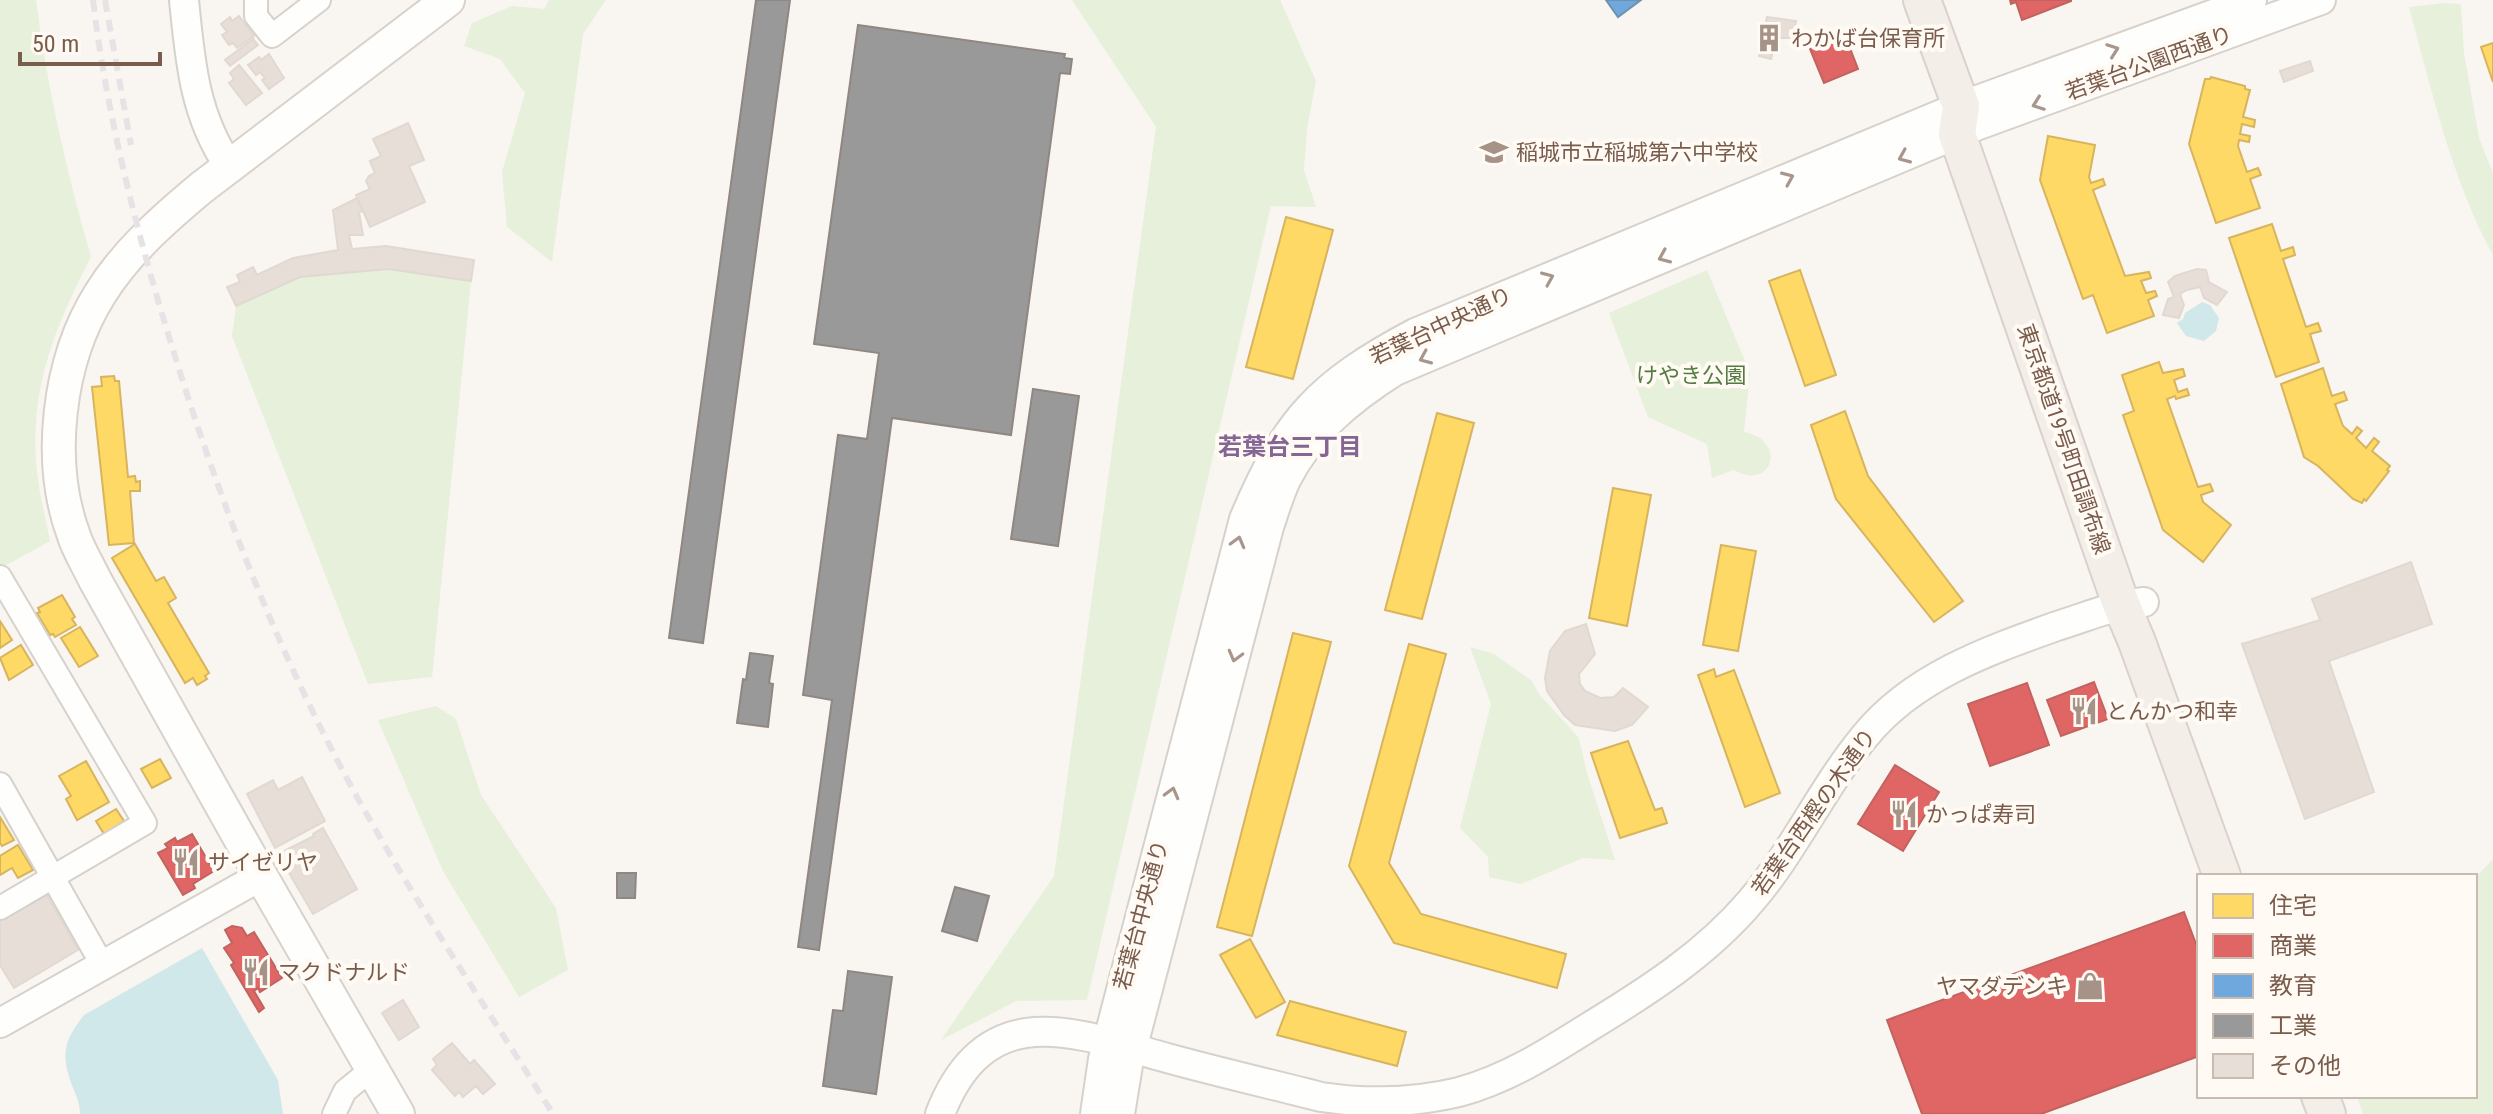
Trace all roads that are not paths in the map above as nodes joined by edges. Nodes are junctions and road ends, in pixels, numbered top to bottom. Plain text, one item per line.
1 (184, 0) edge
2 (256, 0) edge
3 (319, 0) edge
4 (448, 0) edge
5 (1922, 0) edge
6 (2252, 0) edge
7 (2321, 0) edge
8 (1965, 122) junction
9 (229, 166) junction
10 (0, 577) edge
11 (2131, 609) junction
12 (2, 794) edge
13 (2221, 874) edge
14 (2241, 874) edge
15 (52, 876) junction
16 (261, 876) junction
17 (0, 908) edge
18 (103, 966) junction
19 (0, 1023) edge
20 (1118, 1053) junction
21 (372, 1069) junction
22 (334, 1114) edge
23 (398, 1114) edge
24 (940, 1114) edge
25 (960, 1114) edge
26 (1095, 1114) edge
27 (1120, 1114) edge
28 (1315, 1114) edge
29 (1417, 1114) edge

1 - 9 street
2 - 3 street
4 - 9 main road
5 - 8 main road, 東京都道19号町田調布線
8 -> 6 street, 若葉台公園西通り
7 -> 8 street, 若葉台公園西通り
8 - 11 main road, 東京都道19号町田調布線
8 - 20 street, 若葉台中央通り
9 - 16 main road
10 - 15 street
11 - 13 main road, 東京都道19号町田調布線
11 - 14 main road, 東京都道19号町田調布線
11 - 20 street, 若葉台西樫の木通り
11 - 29 street, 若葉台西樫の木通り
12 - 15 street
15 - 17 street
15 - 18 street
16 - 18 street
16 - 21 main road
18 - 19 street
20 - 24 street
20 - 25 street
20 - 26 street, 若葉台中央通り
20 - 27 street, 若葉台中央通り
20 - 28 street
21 - 22 street
21 - 23 main road

